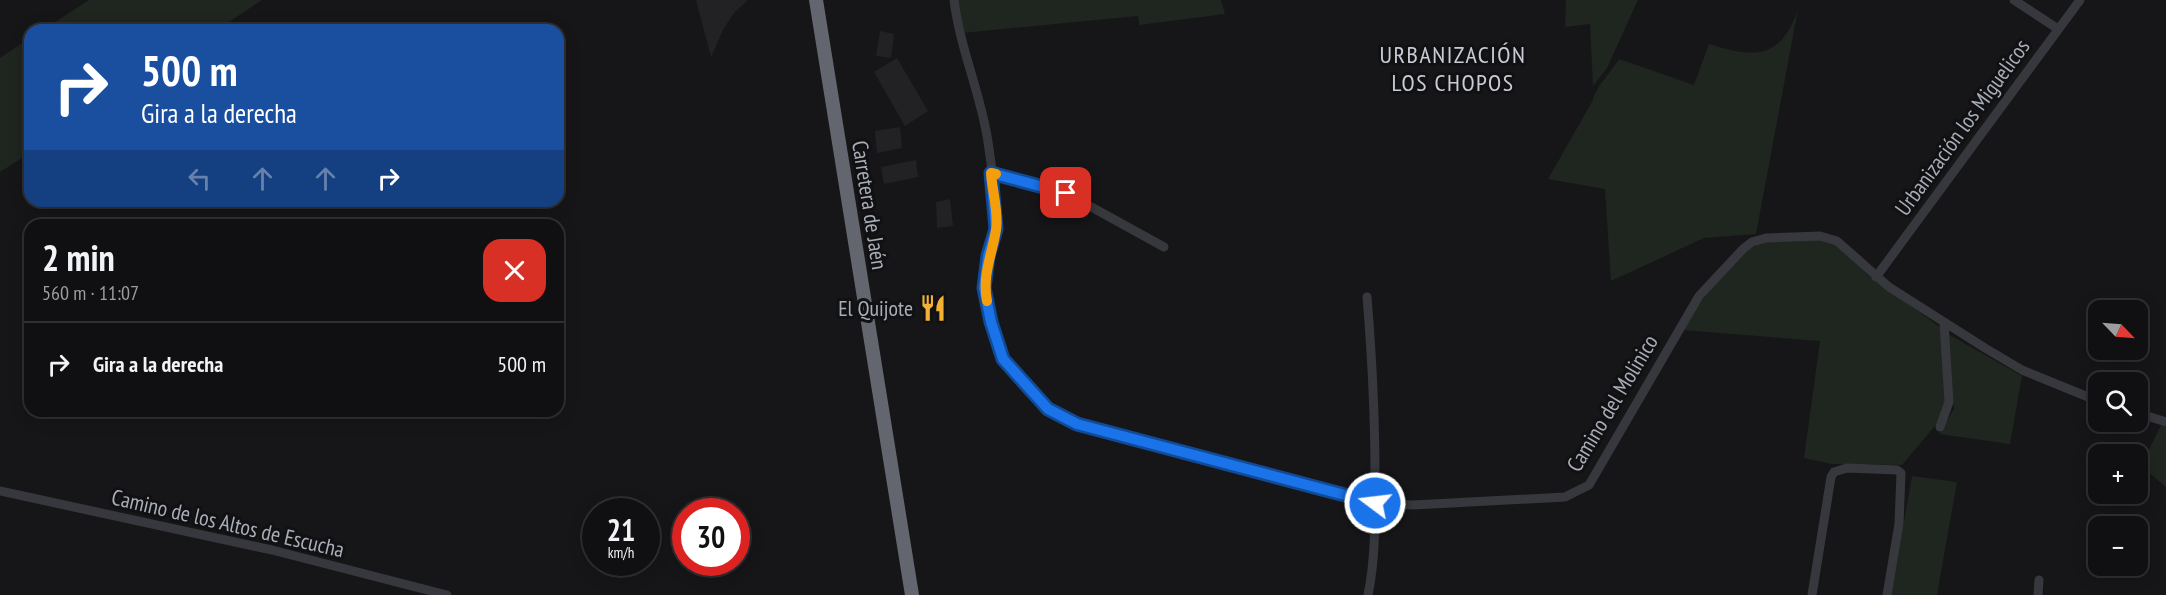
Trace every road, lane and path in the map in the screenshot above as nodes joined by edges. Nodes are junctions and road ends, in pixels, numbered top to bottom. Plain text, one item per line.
1 (816, 0) edge
2 (954, 0) edge
3 (2014, 0) edge
4 (2080, 0) edge
5 (2058, 29) junction
6 (991, 173) junction
7 (1164, 247) dead end
8 (1876, 277) junction
9 (1367, 297) dead end
10 (1944, 322) junction
11 (2088, 397) edge
12 (2148, 416) edge
13 (2166, 422) edge
14 (1940, 427) dead end
15 (0, 491) edge
16 (1375, 503) junction
17 (2039, 580) dead end
18 (447, 595) edge
19 (912, 595) edge
20 (1368, 595) edge
21 (1812, 595) edge
22 (1887, 595) edge
23 (2038, 595) edge

1 - 19 highway, Carretera de Jaén
2 - 6 street, Camino del Molinico
3 - 5 street
4 - 5 street, Urbanización los Miguelicos
5 - 8 street, Urbanización los Miguelicos
6 - 7 street
6 - 16 street, Camino del Molinico
8 - 10 street, Camino del Molinico
8 - 16 street, Camino del Molinico
9 - 16 street
10 - 11 street, Camino del Molinico
10 - 14 street
12 - 13 street
15 - 18 street, Camino de los Altos de Escucha
16 - 20 street
17 - 23 street
21 - 22 street

